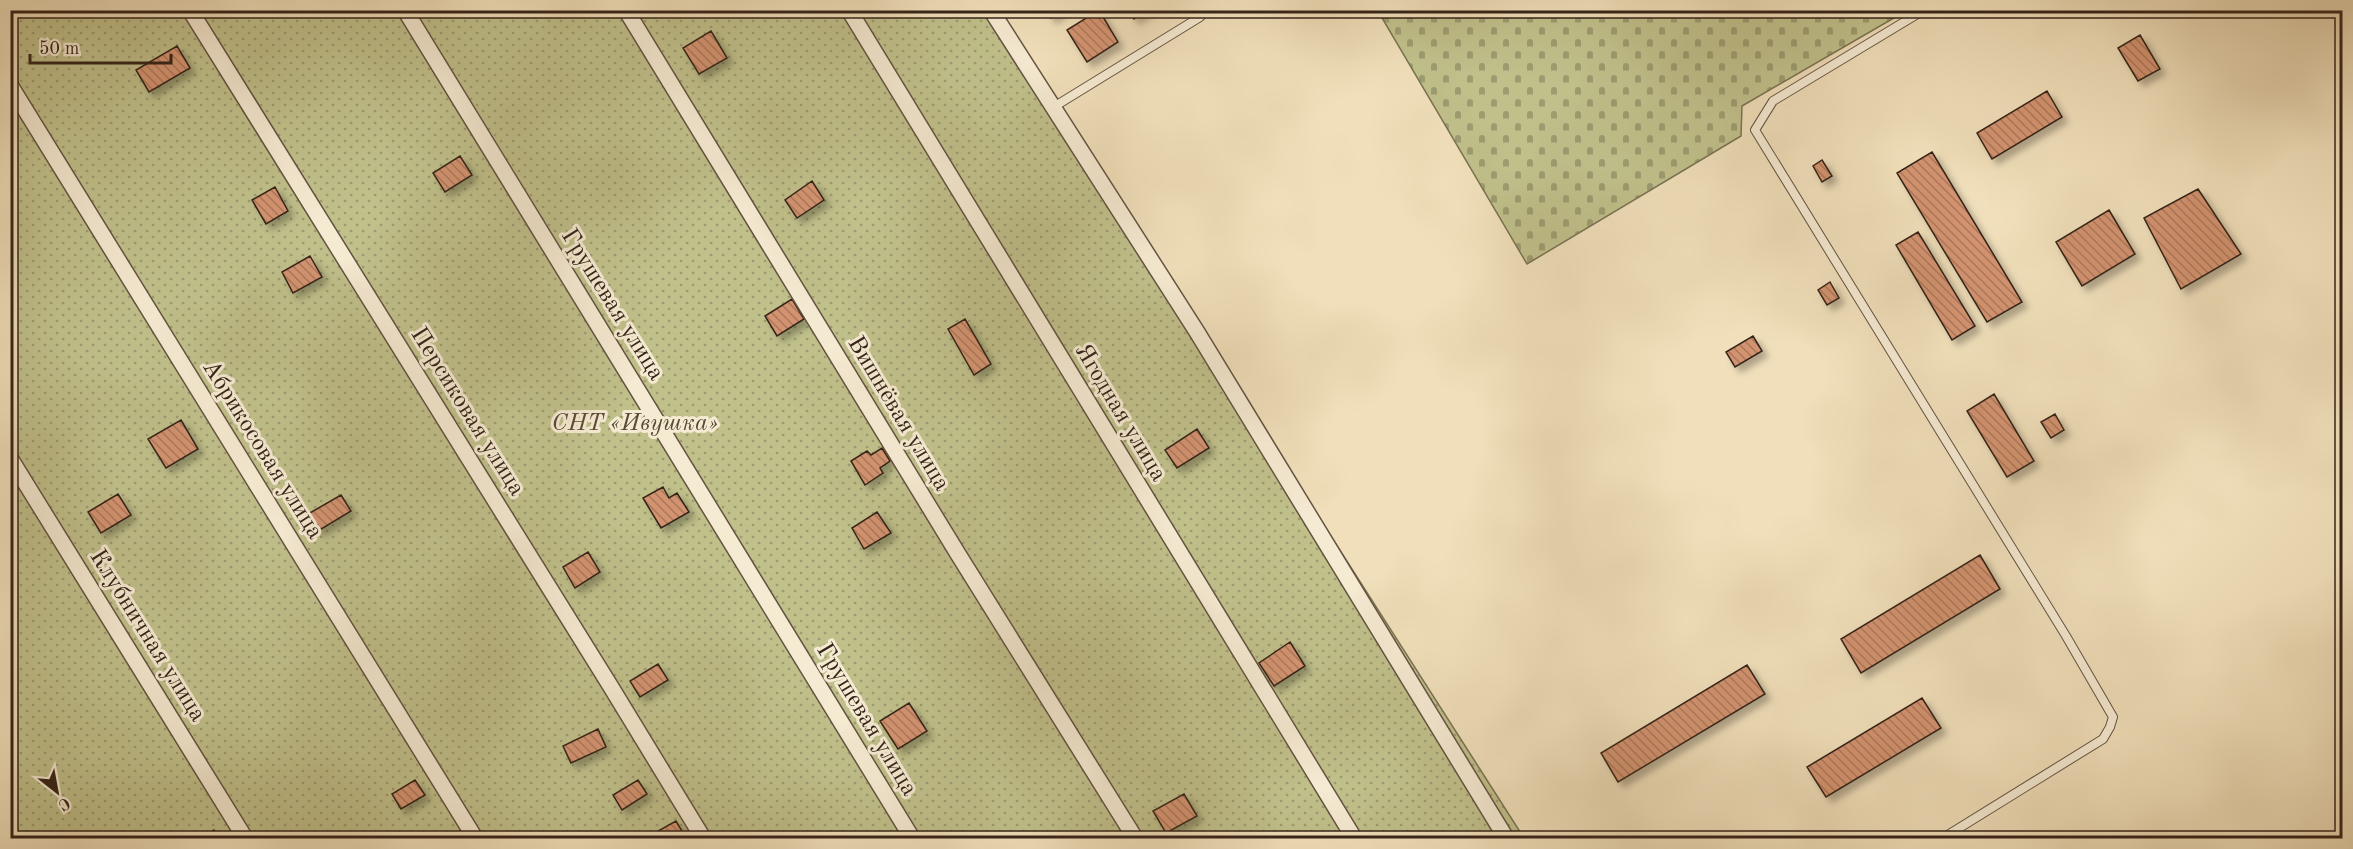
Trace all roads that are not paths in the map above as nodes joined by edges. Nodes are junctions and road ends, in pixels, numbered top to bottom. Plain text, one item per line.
1 (190, 10) edge
2 (405, 10) edge
3 (626, 10) edge
4 (849, 10) edge
5 (992, 10) edge
6 (1206, 10) edge
7 (1924, 10) edge
8 (10, 85) edge
9 (1052, 108) junction
10 (10, 458) edge
11 (245, 838) edge
12 (475, 838) edge
13 (703, 838) edge
14 (912, 838) edge
15 (1135, 838) edge
16 (1354, 838) edge
17 (1506, 838) edge
18 (1942, 838) edge

1 - 13 street, Персиковая улица
2 - 14 street, Грушевая улица
3 - 15 street, Вишнёвая улица
4 - 16 street, Ягодная улица
5 - 9 street
6 - 9 lane
7 - 18 lane
8 - 12 street, Абрикосовая улица
9 - 17 street
10 - 11 street, Клубничная улица

